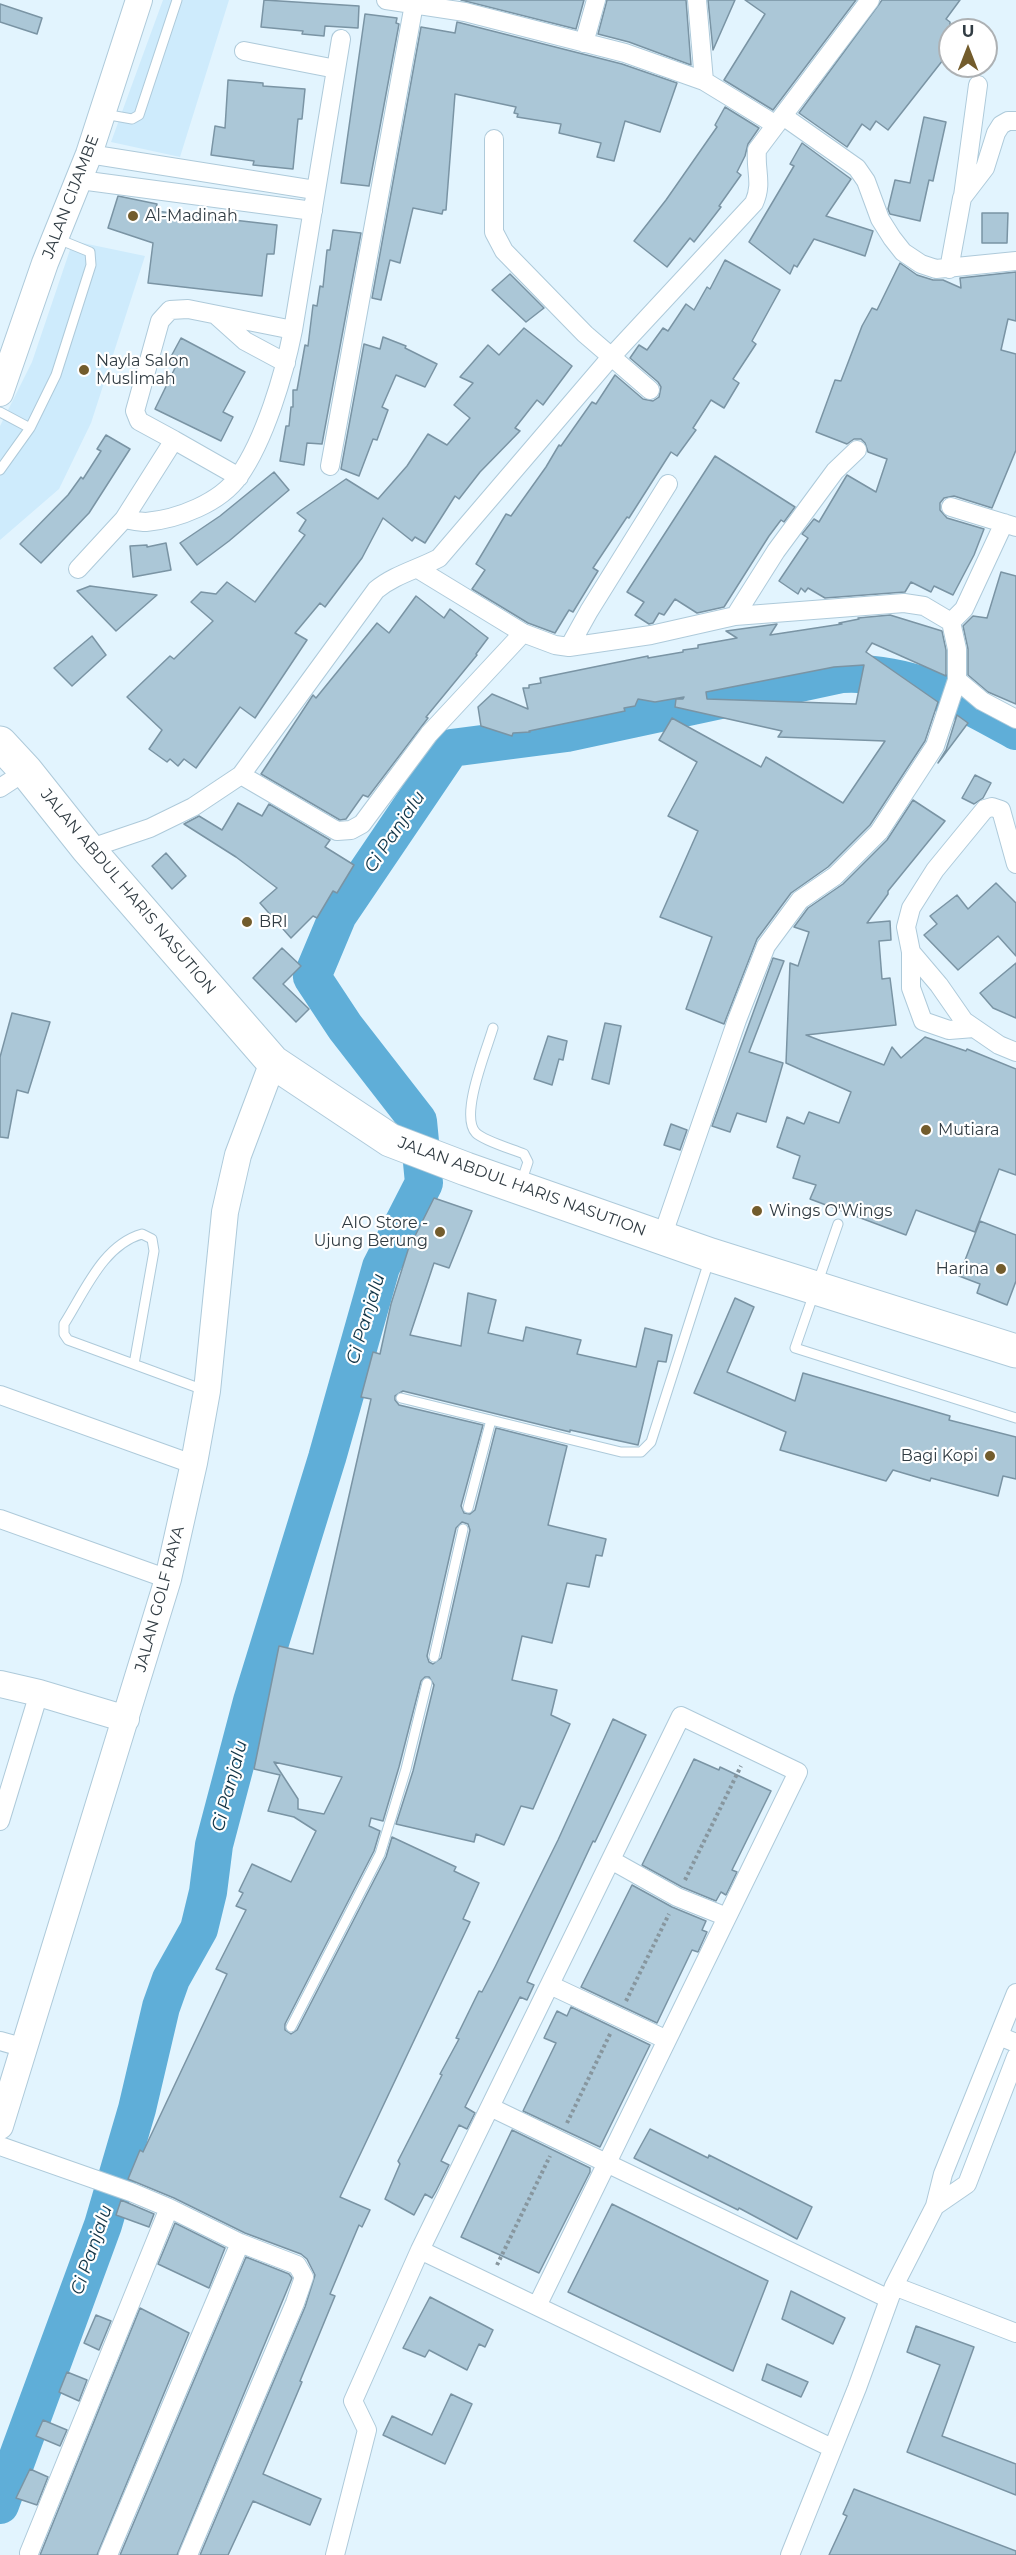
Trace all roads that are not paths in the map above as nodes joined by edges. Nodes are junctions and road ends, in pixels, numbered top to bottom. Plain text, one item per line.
1 (139, 0) edge
2 (177, 0) edge
3 (386, 0) edge
4 (596, 0) edge
5 (697, 0) edge
6 (870, 0) edge
7 (414, 4) junction
8 (341, 39) dead end
9 (584, 43) junction
10 (244, 51) dead end
11 (336, 69) junction
12 (704, 81) junction
13 (978, 85) dead end
14 (102, 113) junction
15 (780, 121) junction
16 (1016, 121) edge
17 (494, 139) dead end
18 (89, 154) junction
19 (212, 174) junction
20 (80, 180) junction
21 (315, 190) junction
22 (208, 196) junction
23 (963, 198) junction
24 (313, 211) junction
25 (56, 238) junction
26 (1016, 261) edge
27 (949, 269) junction
28 (216, 315) junction
29 (294, 330) junction
30 (611, 357) junction
31 (286, 363) junction
32 (650, 390) dead end
33 (0, 393) edge
34 (0, 412) edge
35 (30, 428) junction
36 (174, 440) junction
37 (857, 450) dead end
38 (330, 466) dead end
39 (0, 470) edge
40 (238, 477) junction
41 (668, 484) dead end
42 (951, 507) dead end
43 (124, 519) junction
44 (1010, 525) edge
45 (78, 569) dead end
46 (418, 569) junction
47 (735, 616) junction
48 (951, 622) junction
49 (523, 633) junction
50 (569, 647) junction
51 (956, 682) junction
52 (1016, 719) edge
53 (0, 743) edge
54 (241, 775) junction
55 (13, 780) edge
56 (88, 849) junction
57 (1016, 864) edge
58 (911, 952) junction
59 (493, 1028) dead end
60 (974, 1028) junction
61 (1016, 1052) edge
62 (273, 1062) junction
63 (520, 1188) junction
64 (838, 1224) dead end
65 (662, 1237) junction
66 (711, 1255) junction
67 (815, 1288) junction
68 (1016, 1351) edge
69 (134, 1364) junction
70 (207, 1391) junction
71 (0, 1395) edge
72 (401, 1398) dead end
73 (1016, 1418) edge
74 (491, 1420) junction
75 (194, 1463) junction
76 (468, 1508) dead end
77 (0, 1519) edge
78 (463, 1529) dead end
79 (168, 1579) junction
80 (434, 1657) dead end
81 (427, 1683) dead end
82 (0, 1684) edge
83 (39, 1693) junction
84 (126, 1719) junction
85 (0, 1821) edge
86 (611, 1860) junction
87 (727, 1917) junction
88 (550, 1985) junction
89 (1016, 1993) edge
90 (291, 2027) dead end
91 (667, 2040) junction
92 (1007, 2040) edge
93 (0, 2041) edge
94 (25, 2048) junction
95 (1016, 2057) edge
96 (490, 2107) junction
97 (0, 2126) edge
98 (0, 2146) edge
99 (607, 2163) junction
100 (935, 2206) junction
101 (169, 2208) junction
102 (240, 2243) junction
103 (420, 2250) junction
104 (892, 2293) junction
105 (537, 2306) junction
106 (1016, 2333) edge
107 (832, 2448) junction
108 (29, 2553) dead end
109 (108, 2555) edge
110 (188, 2555) edge
111 (335, 2555) edge
112 (790, 2555) edge

1 - 14 street, JALAN CIJAMBE
2 - 14 lane
3 - 7 street
4 - 9 street
5 - 12 street
6 - 15 street
7 - 9 street
7 - 38 street
8 - 11 street
9 - 12 street
10 - 11 street
11 - 21 street
12 - 15 street
13 - 23 street
14 - 18 street, JALAN CIJAMBE
15 - 27 street
15 - 30 street
16 - 23 street
17 - 30 street
18 - 19 street
18 - 20 street, JALAN CIJAMBE
19 - 21 street
19 - 22 street
20 - 22 street
20 - 25 street, JALAN CIJAMBE
21 - 24 street
22 - 24 street
23 - 27 street
24 - 29 street
25 - 33 street, JALAN CIJAMBE
25 - 35 lane
26 - 27 street
28 - 29 street
28 - 31 street
28 - 36 street
29 - 31 street
30 - 32 street
30 - 46 street
31 - 40 street
34 - 35 lane
35 - 39 lane
36 - 40 street
36 - 43 street
37 - 47 street
40 - 43 street
41 - 50 street
42 - 44 street
43 - 45 street
44 - 48 street
46 - 49 street
46 - 54 street
47 - 48 street
47 - 50 street
48 - 51 street
49 - 50 street
49 - 54 street
51 - 52 street
51 - 65 street
53 - 55 highway, JALAN ABDUL HARIS NASUTION
54 - 56 street
55 - 56 highway, JALAN ABDUL HARIS NASUTION
56 - 62 highway, JALAN ABDUL HARIS NASUTION
57 - 58 street
58 - 60 street
58 - 60 street
59 - 63 lane
60 - 61 street
62 - 63 highway, JALAN ABDUL HARIS NASUTION
62 - 70 street, JALAN GOLF RAYA
63 - 65 highway, JALAN ABDUL HARIS NASUTION
64 - 67 lane
65 - 66 highway, JALAN ABDUL HARIS NASUTION
66 - 67 highway, JALAN ABDUL HARIS NASUTION
66 - 74 lane
67 - 68 highway, JALAN ABDUL HARIS NASUTION
67 - 73 lane
69 - 69 lane
69 - 70 lane
70 - 75 street, JALAN GOLF RAYA
71 - 75 street
72 - 74 lane
74 - 76 lane
75 - 79 street, JALAN GOLF RAYA
77 - 79 street
78 - 80 lane
79 - 84 street, JALAN GOLF RAYA
81 - 90 lane
82 - 83 street
83 - 84 street
83 - 85 street
84 - 94 street, JALAN GOLF RAYA
86 - 87 street
86 - 87 street
86 - 88 street
87 - 91 street
88 - 91 street
88 - 96 street
89 - 92 street
91 - 99 street
92 - 100 street
93 - 94 street
94 - 97 street, JALAN GOLF RAYA
95 - 100 street
96 - 99 street
96 - 103 street
98 - 101 street
99 - 104 street
99 - 105 street
100 - 104 street
101 - 102 street
101 - 108 street
102 - 109 street
102 - 110 street
103 - 105 street
103 - 111 street
104 - 106 street
104 - 107 street
105 - 107 street
107 - 112 street

